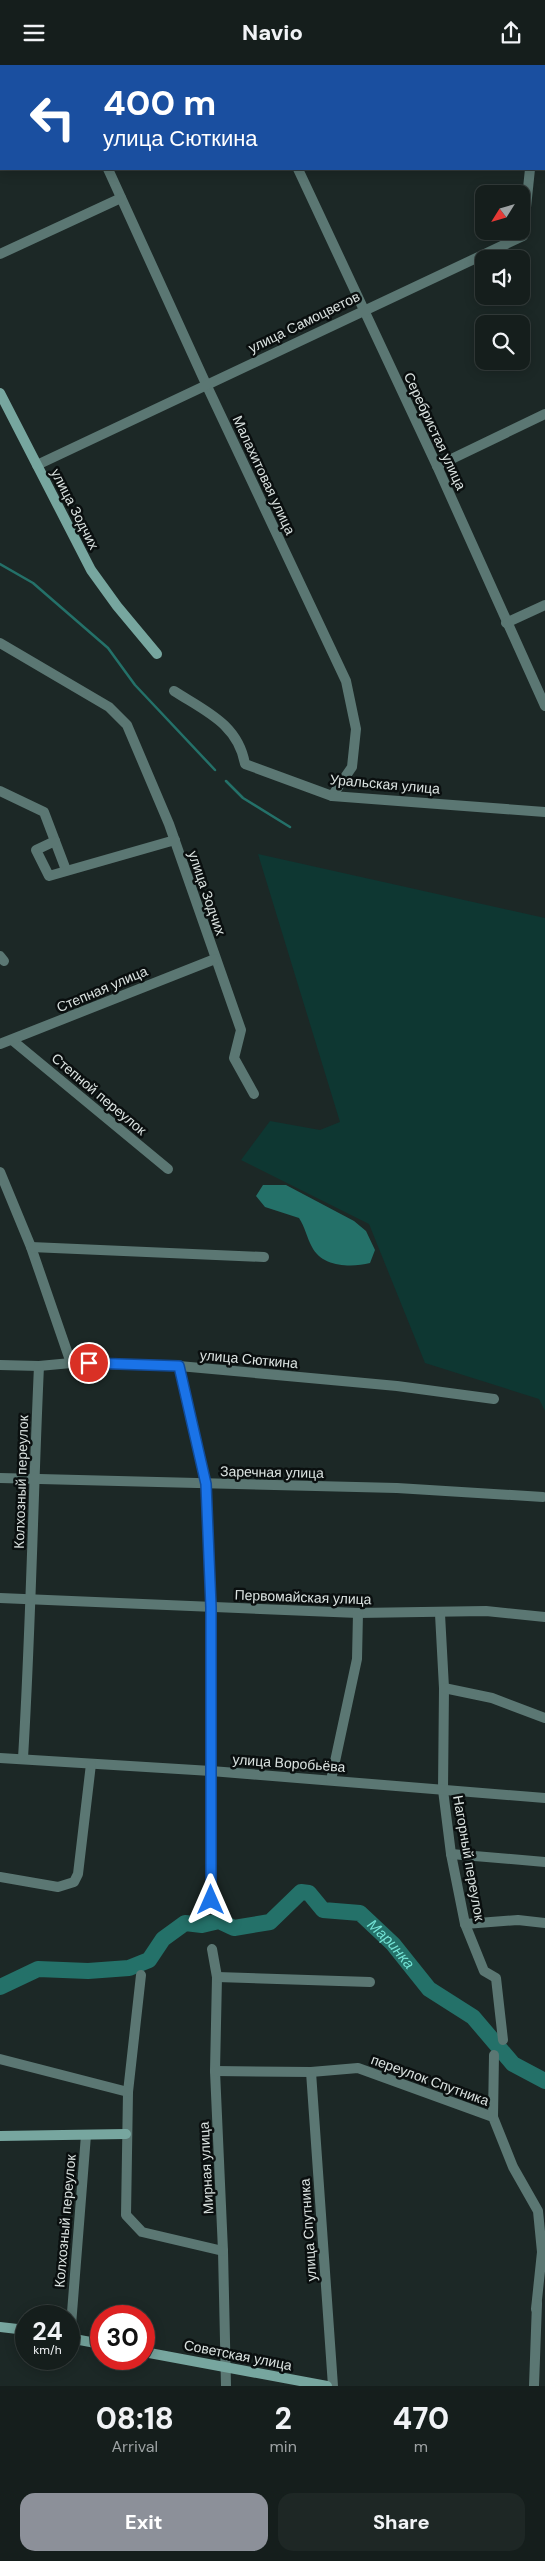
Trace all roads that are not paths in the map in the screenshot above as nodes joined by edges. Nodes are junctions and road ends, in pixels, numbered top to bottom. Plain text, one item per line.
1 (108, 170) edge
2 (298, 170) edge
3 (530, 170) edge
4 (121, 198) junction
5 (0, 254) edge
6 (364, 309) junction
7 (206, 384) junction
8 (0, 393) edge
9 (545, 414) edge
10 (37, 465) junction
11 (437, 466) junction
12 (545, 605) edge
13 (506, 623) junction
14 (0, 643) edge
15 (157, 654) dead end
16 (174, 691) dead end
17 (545, 706) edge
18 (0, 791) edge
19 (332, 796) junction
20 (545, 812) edge
21 (175, 839) junction
22 (55, 841) junction
23 (66, 870) junction
24 (215, 959) junction
25 (12, 1040) junction
26 (0, 1044) edge
27 (254, 1094) dead end
28 (168, 1169) dead end
29 (0, 1172) edge
30 (31, 1247) junction
31 (264, 1257) dead end
32 (71, 1363) junction
33 (0, 1365) edge
34 (39, 1366) junction
35 (179, 1366) junction
36 (494, 1399) dead end
37 (0, 1478) edge
38 (34, 1479) junction
39 (206, 1484) junction
40 (543, 1497) dead end
41 (0, 1598) edge
42 (31, 1599) junction
43 (211, 1607) junction
44 (358, 1613) junction
45 (440, 1614) junction
46 (545, 1617) edge
47 (444, 1688) junction
48 (545, 1718) edge
49 (23, 1757) junction
50 (0, 1758) edge
51 (91, 1764) junction
52 (211, 1771) junction
53 (331, 1780) junction
54 (443, 1790) junction
55 (545, 1798) edge
56 (452, 1854) junction
57 (545, 1862) edge
58 (0, 1877) edge
59 (211, 1900) dead end
60 (545, 1923) edge
61 (465, 1924) junction
62 (212, 1949) dead end
63 (141, 1975) dead end
64 (217, 1977) junction
65 (370, 1983) dead end
66 (504, 2040) dead end
67 (494, 2055) dead end
68 (0, 2059) edge
69 (215, 2071) junction
70 (311, 2072) junction
71 (128, 2092) junction
72 (492, 2117) junction
73 (126, 2134) junction
74 (86, 2135) junction
75 (0, 2136) edge
76 (223, 2251) junction
77 (545, 2271) edge
78 (72, 2305) edge
79 (536, 2309) junction
80 (0, 2327) edge
81 (15, 2329) edge
82 (155, 2354) edge
83 (224, 2366) junction
84 (226, 2386) edge
85 (327, 2386) edge
86 (333, 2386) edge
87 (534, 2386) edge

1 - 4 street, Малахитовая улица
2 - 6 street, Серебристая улица
3 - 6 street, улица Самоцветов
4 - 5 street
4 - 7 street, Малахитовая улица
6 - 7 street, улица Самоцветов
6 - 11 street, Серебристая улица
7 - 10 street, улица Самоцветов
7 - 19 street, Малахитовая улица
8 - 10 street, улица Зодчих
9 - 11 street
10 - 15 street, улица Зодчих
11 - 13 street, Серебристая улица
12 - 13 street
13 - 17 street, Серебристая улица
14 - 21 street, улица Зодчих
16 - 19 street, Уральская улица
18 - 22 street
19 - 20 street, Уральская улица
21 - 23 street
21 - 24 street, улица Зодчих
22 - 23 street
22 - 23 street
24 - 25 street, Степная улица
24 - 27 street, улица Зодчих
25 - 26 street, Степная улица
25 - 28 street, Степной переулок
29 - 30 street
30 - 31 street
30 - 32 street
32 - 34 street, улица Сюткина
32 - 35 street, улица Сюткина
33 - 34 street, улица Сюткина
34 - 38 street, Колхозный переулок
35 - 36 street, улица Сюткина
35 - 39 street
37 - 38 street, Заречная улица
38 - 39 street, Заречная улица
38 - 42 street, Колхозный переулок
39 - 40 street, Заречная улица
39 - 43 street
41 - 42 street, Первомайская улица
42 - 43 street, Первомайская улица
42 - 49 street, Колхозный переулок
43 - 44 street, Первомайская улица
43 - 52 street
44 - 45 street, Первомайская улица
44 - 53 street
45 - 46 street, Первомайская улица
45 - 47 street, Нагорный переулок
47 - 48 street
47 - 54 street, Нагорный переулок
49 - 50 street, улица Воробьёва
49 - 51 street, улица Воробьёва
51 - 52 street, улица Воробьёва
51 - 58 street
52 - 53 street, улица Воробьёва
52 - 59 street
53 - 54 street, улица Воробьёва
54 - 55 street, улица Воробьёва
54 - 56 street, Нагорный переулок
56 - 57 street
56 - 61 street, Нагорный переулок
60 - 61 street
61 - 66 street, Нагорный переулок
62 - 64 street, Мирная улица
63 - 71 street
64 - 65 street
64 - 69 street, Мирная улица
67 - 72 street
68 - 71 street
69 - 70 street, переулок Спутника
69 - 76 street, Мирная улица
70 - 72 street, переулок Спутника
70 - 86 street, улица Спутника
71 - 73 street
72 - 79 street, переулок Спутника
73 - 74 street
73 - 76 street
74 - 75 street
74 - 78 street, Колхозный переулок
76 - 83 street, Мирная улица
77 - 79 street
79 - 87 street
80 - 81 street
82 - 83 street, Советская улица
83 - 84 street, Мирная улица
83 - 85 street, Советская улица

